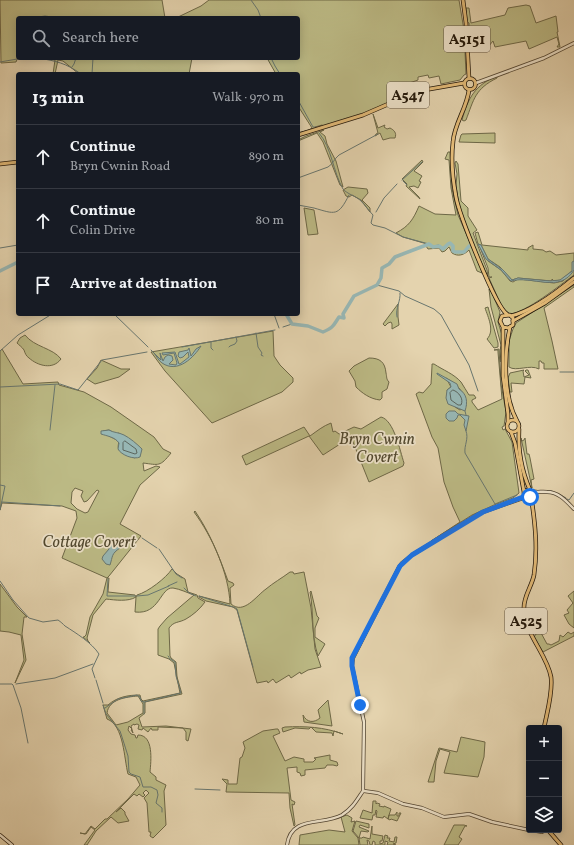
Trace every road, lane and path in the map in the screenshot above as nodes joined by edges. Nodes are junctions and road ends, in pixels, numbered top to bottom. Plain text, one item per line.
1 (463, 0) edge
2 (574, 43) edge
3 (469, 78) junction
4 (464, 83) junction
5 (476, 83) junction
6 (469, 90) junction
7 (300, 134) edge
8 (16, 162) edge
9 (0, 164) edge
10 (574, 278) edge
11 (574, 282) edge
12 (500, 306) junction
13 (507, 314) junction
14 (502, 316) junction
15 (511, 316) junction
16 (513, 321) junction
17 (510, 327) junction
18 (503, 328) junction
19 (517, 421) junction
20 (508, 423) junction
21 (519, 429) junction
22 (511, 432) junction
23 (524, 493) junction
24 (531, 493) junction
25 (526, 497) junction
26 (518, 500) junction
27 (532, 510) junction
28 (574, 510) edge
29 (545, 725) edge
30 (363, 791) junction
31 (526, 829) edge
32 (550, 833) edge
33 (0, 835) edge
34 (12, 845) edge
35 (287, 845) edge
36 (561, 845) edge

1 - 3 main road, A5151
2 - 5 street
3 - 4 main road
3 - 5 main road
4 - 6 main road
4 - 7 main road, A547
5 - 6 main road
6 - 12 main road
8 - 9 main road
10 - 15 main road
11 - 16 main road
12 - 13 main road
12 - 14 main road
13 - 14 main road
13 - 15 main road
14 - 18 main road
15 - 16 main road
16 - 17 main road
17 - 18 main road
17 - 19 main road, A525
18 - 20 main road
19 - 20 main road
19 - 21 main road, A525
20 - 22 main road
21 - 22 main road
21 - 24 main road, A525
22 - 23 main road
23 - 24 main road
23 - 25 main road
23 - 26 street
24 - 25 main road
24 - 27 main road, A525
24 - 28 street
25 - 26 street
25 - 27 main road, A525
26 - 30 street
27 - 29 main road, A525
30 - 31 street
30 - 35 street
32 - 36 main road
33 - 34 street

